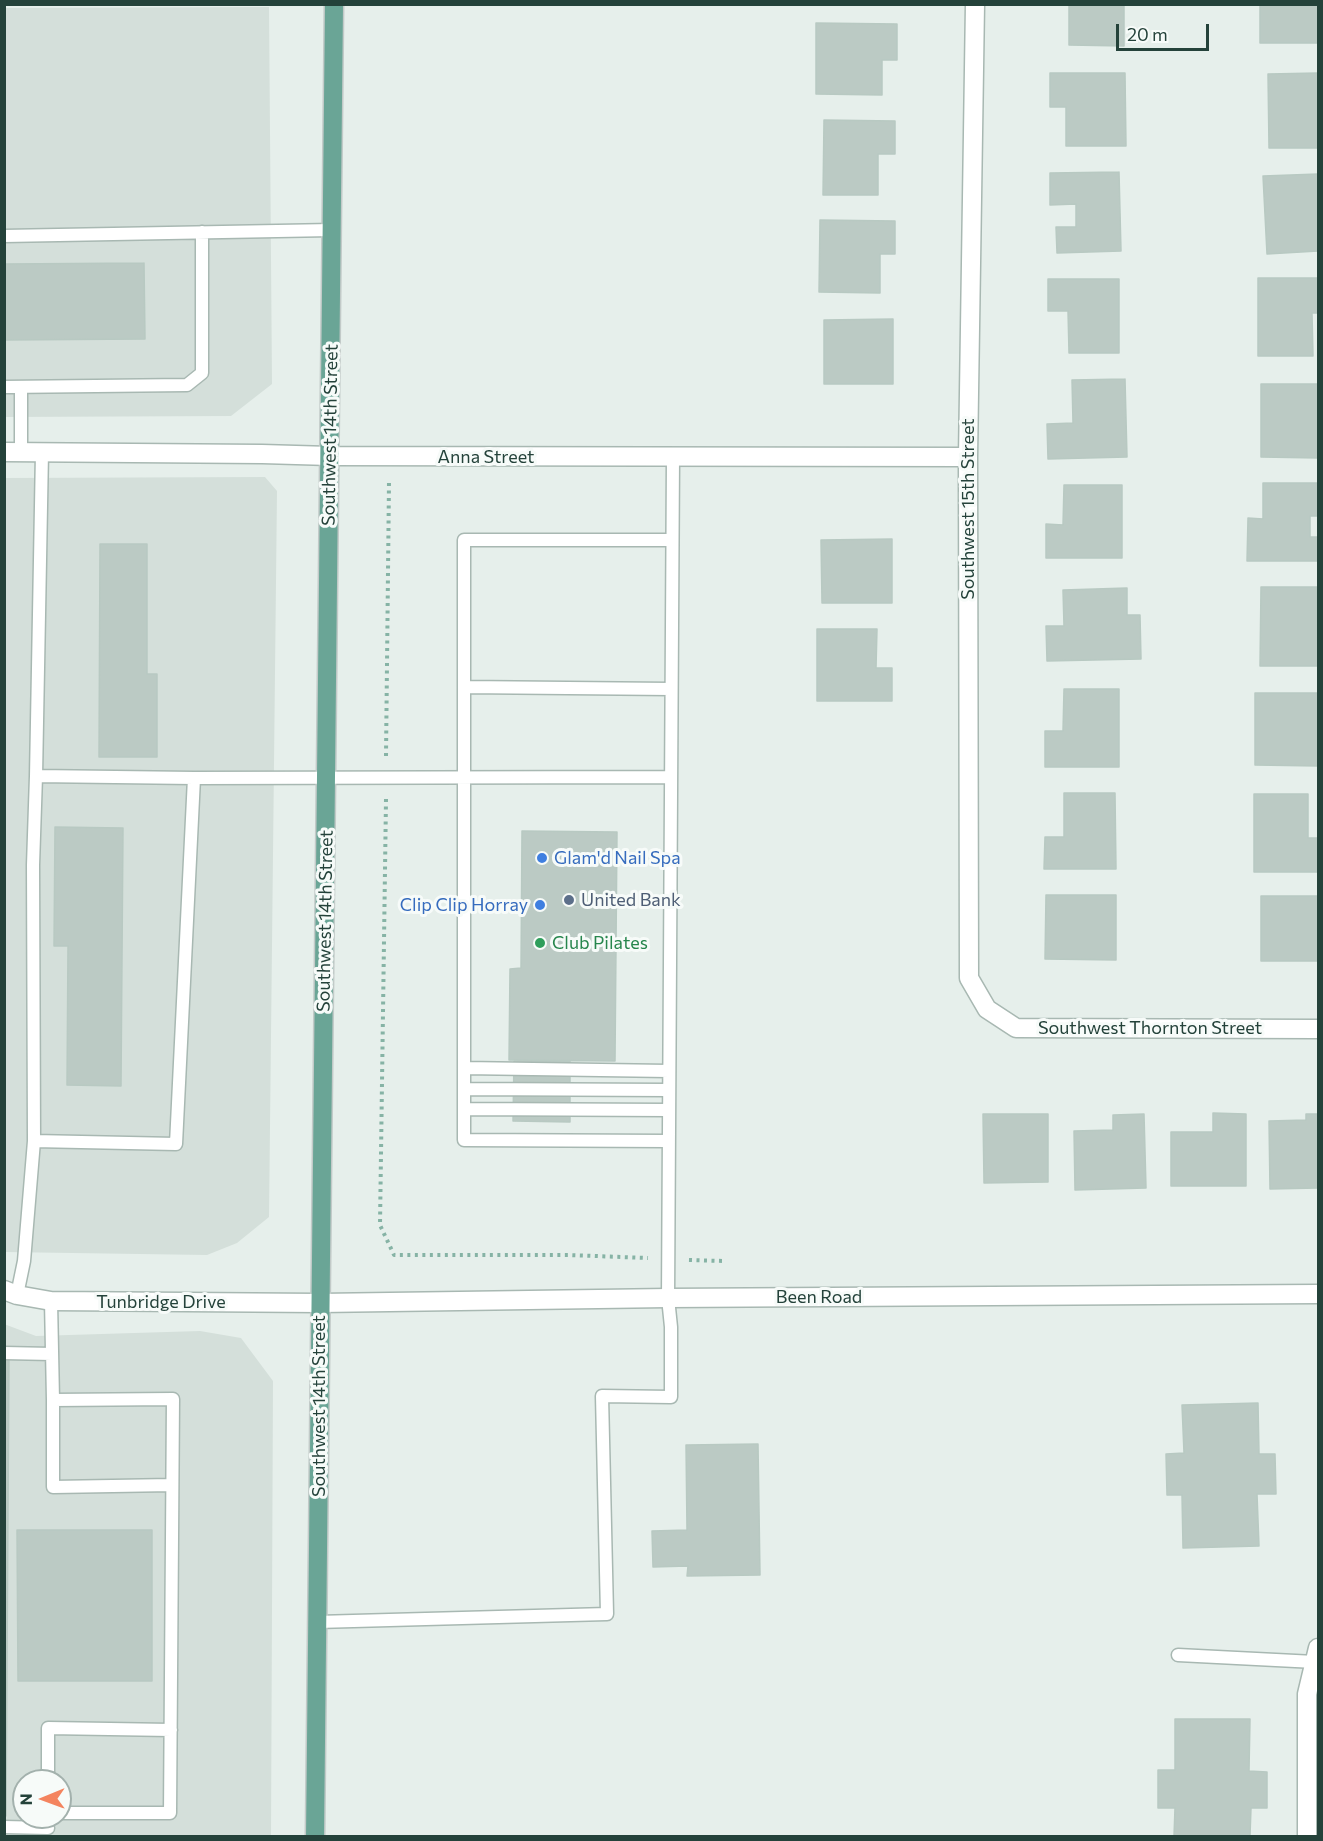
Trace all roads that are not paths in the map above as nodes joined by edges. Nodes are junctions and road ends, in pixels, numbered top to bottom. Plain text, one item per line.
1 (334, 4) edge
2 (975, 4) edge
3 (332, 230) junction
4 (202, 232) junction
5 (4, 236) edge
6 (4, 387) edge
7 (21, 387) junction
8 (13, 452) edge
9 (42, 452) junction
10 (330, 456) junction
11 (673, 457) junction
12 (968, 457) junction
13 (672, 540) junction
14 (464, 687) junction
15 (671, 689) junction
16 (36, 776) junction
17 (327, 777) junction
18 (464, 777) junction
19 (671, 777) junction
20 (194, 778) junction
21 (987, 1008) joint
22 (1318, 1029) edge
23 (464, 1068) junction
24 (669, 1071) junction
25 (464, 1089) junction
26 (669, 1090) junction
27 (464, 1109) junction
28 (669, 1110) junction
29 (668, 1141) junction
30 (34, 1142) junction
31 (11, 1293) edge
32 (1318, 1294) edge
33 (668, 1298) junction
34 (51, 1301) junction
35 (320, 1303) junction
36 (4, 1353) edge
37 (52, 1354) junction
38 (53, 1400) junction
39 (172, 1485) junction
40 (317, 1622) junction
41 (1178, 1655) dead end
42 (1317, 1655) edge
43 (171, 1730) junction
44 (48, 1769) edge
45 (72, 1813) edge
46 (315, 1836) edge
47 (1307, 1836) edge

1 - 3 main road, Southwest 14th Street
2 - 12 street, Southwest 15th Street
3 - 4 lane
3 - 10 main road, Southwest 14th Street
4 - 5 lane
4 - 7 lane
6 - 7 lane
7 - 8 lane
8 - 9 street, Anna Street
9 - 10 street, Anna Street
9 - 16 lane
10 - 11 street, Anna Street
10 - 17 main road, Southwest 14th Street
11 - 12 street, Anna Street
11 - 13 lane
12 - 21 street, Southwest 15th Street
13 - 14 lane
13 - 15 lane
14 - 15 lane
14 - 18 lane
15 - 19 lane
16 - 20 lane
16 - 30 lane
17 - 18 lane
17 - 20 lane
17 - 35 main road, Southwest 14th Street
18 - 19 lane
18 - 23 lane
19 - 24 lane
20 - 30 lane
21 - 22 street, Southwest Thornton Street
23 - 24 lane
23 - 25 lane
24 - 26 lane
25 - 26 lane
25 - 27 lane
26 - 28 lane
27 - 28 lane
27 - 29 lane
28 - 29 lane
29 - 33 lane
30 - 31 lane
31 - 34 street, Tunbridge Drive
32 - 33 street, Been Road
33 - 35 street, Been Road
33 - 40 lane
34 - 35 street, Tunbridge Drive
34 - 37 lane
35 - 40 main road, Southwest 14th Street
36 - 37 lane
37 - 38 lane
38 - 39 lane
38 - 39 lane
39 - 43 lane
40 - 46 main road, Southwest 14th Street
41 - 42 lane
42 - 47 street
43 - 44 lane
43 - 45 lane

